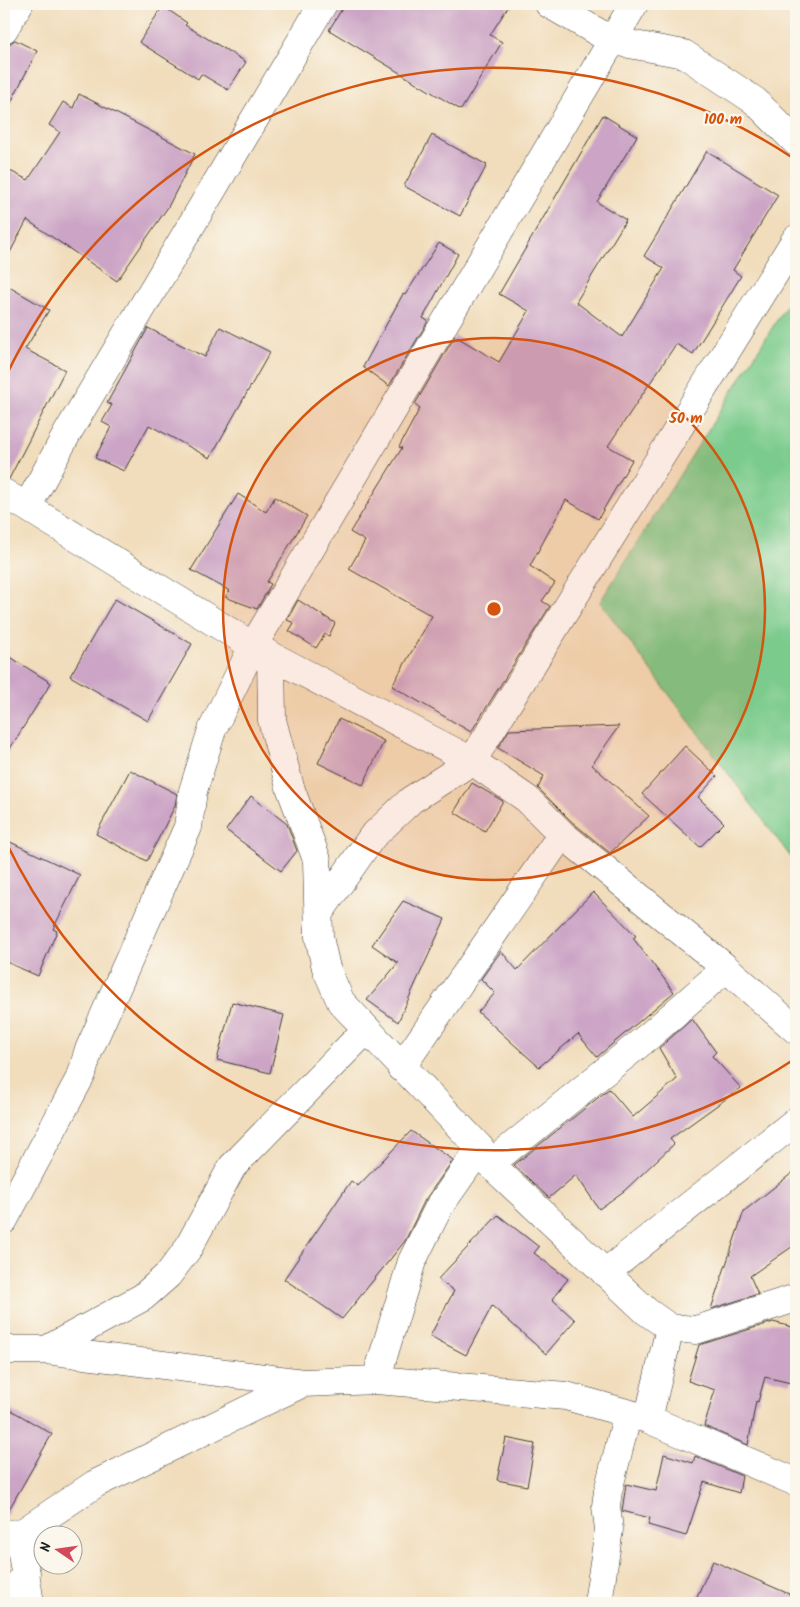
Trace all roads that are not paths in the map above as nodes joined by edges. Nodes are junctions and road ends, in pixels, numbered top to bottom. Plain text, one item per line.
1 (19, 4) edge
2 (323, 4) edge
3 (549, 4) edge
4 (634, 4) edge
5 (4, 29) edge
6 (612, 41) junction
7 (796, 142) edge
8 (796, 239) edge
9 (4, 493) edge
10 (27, 507) junction
11 (262, 651) junction
12 (472, 761) junction
13 (562, 834) junction
14 (319, 913) junction
15 (726, 968) junction
16 (366, 1030) junction
17 (796, 1030) edge
18 (401, 1068) junction
19 (796, 1121) edge
20 (485, 1156) junction
21 (4, 1220) edge
22 (605, 1273) junction
23 (796, 1298) edge
24 (670, 1328) junction
25 (4, 1350) edge
26 (46, 1350) junction
27 (376, 1380) junction
28 (303, 1383) junction
29 (638, 1416) junction
30 (796, 1482) edge
31 (11, 1534) edge
32 (26, 1574) junction
33 (8, 1603) edge
34 (30, 1603) edge
35 (598, 1603) edge

1 - 5 street
2 - 10 street
3 - 6 street
4 - 6 street
6 - 7 street
6 - 11 street
8 - 12 street
9 - 10 street
10 - 11 street
11 - 12 street
11 - 14 street
11 - 21 street
12 - 13 street
12 - 14 street
13 - 15 street
13 - 18 street
14 - 16 street
15 - 17 street
15 - 20 street
16 - 18 street
16 - 26 street
18 - 20 street
19 - 22 street
20 - 22 street
20 - 27 street
22 - 24 street
23 - 24 street
24 - 29 street
25 - 26 street
26 - 28 street
27 - 28 street
27 - 29 street
28 - 31 street
29 - 30 street
29 - 35 street
31 - 32 street
32 - 33 street
32 - 34 street

